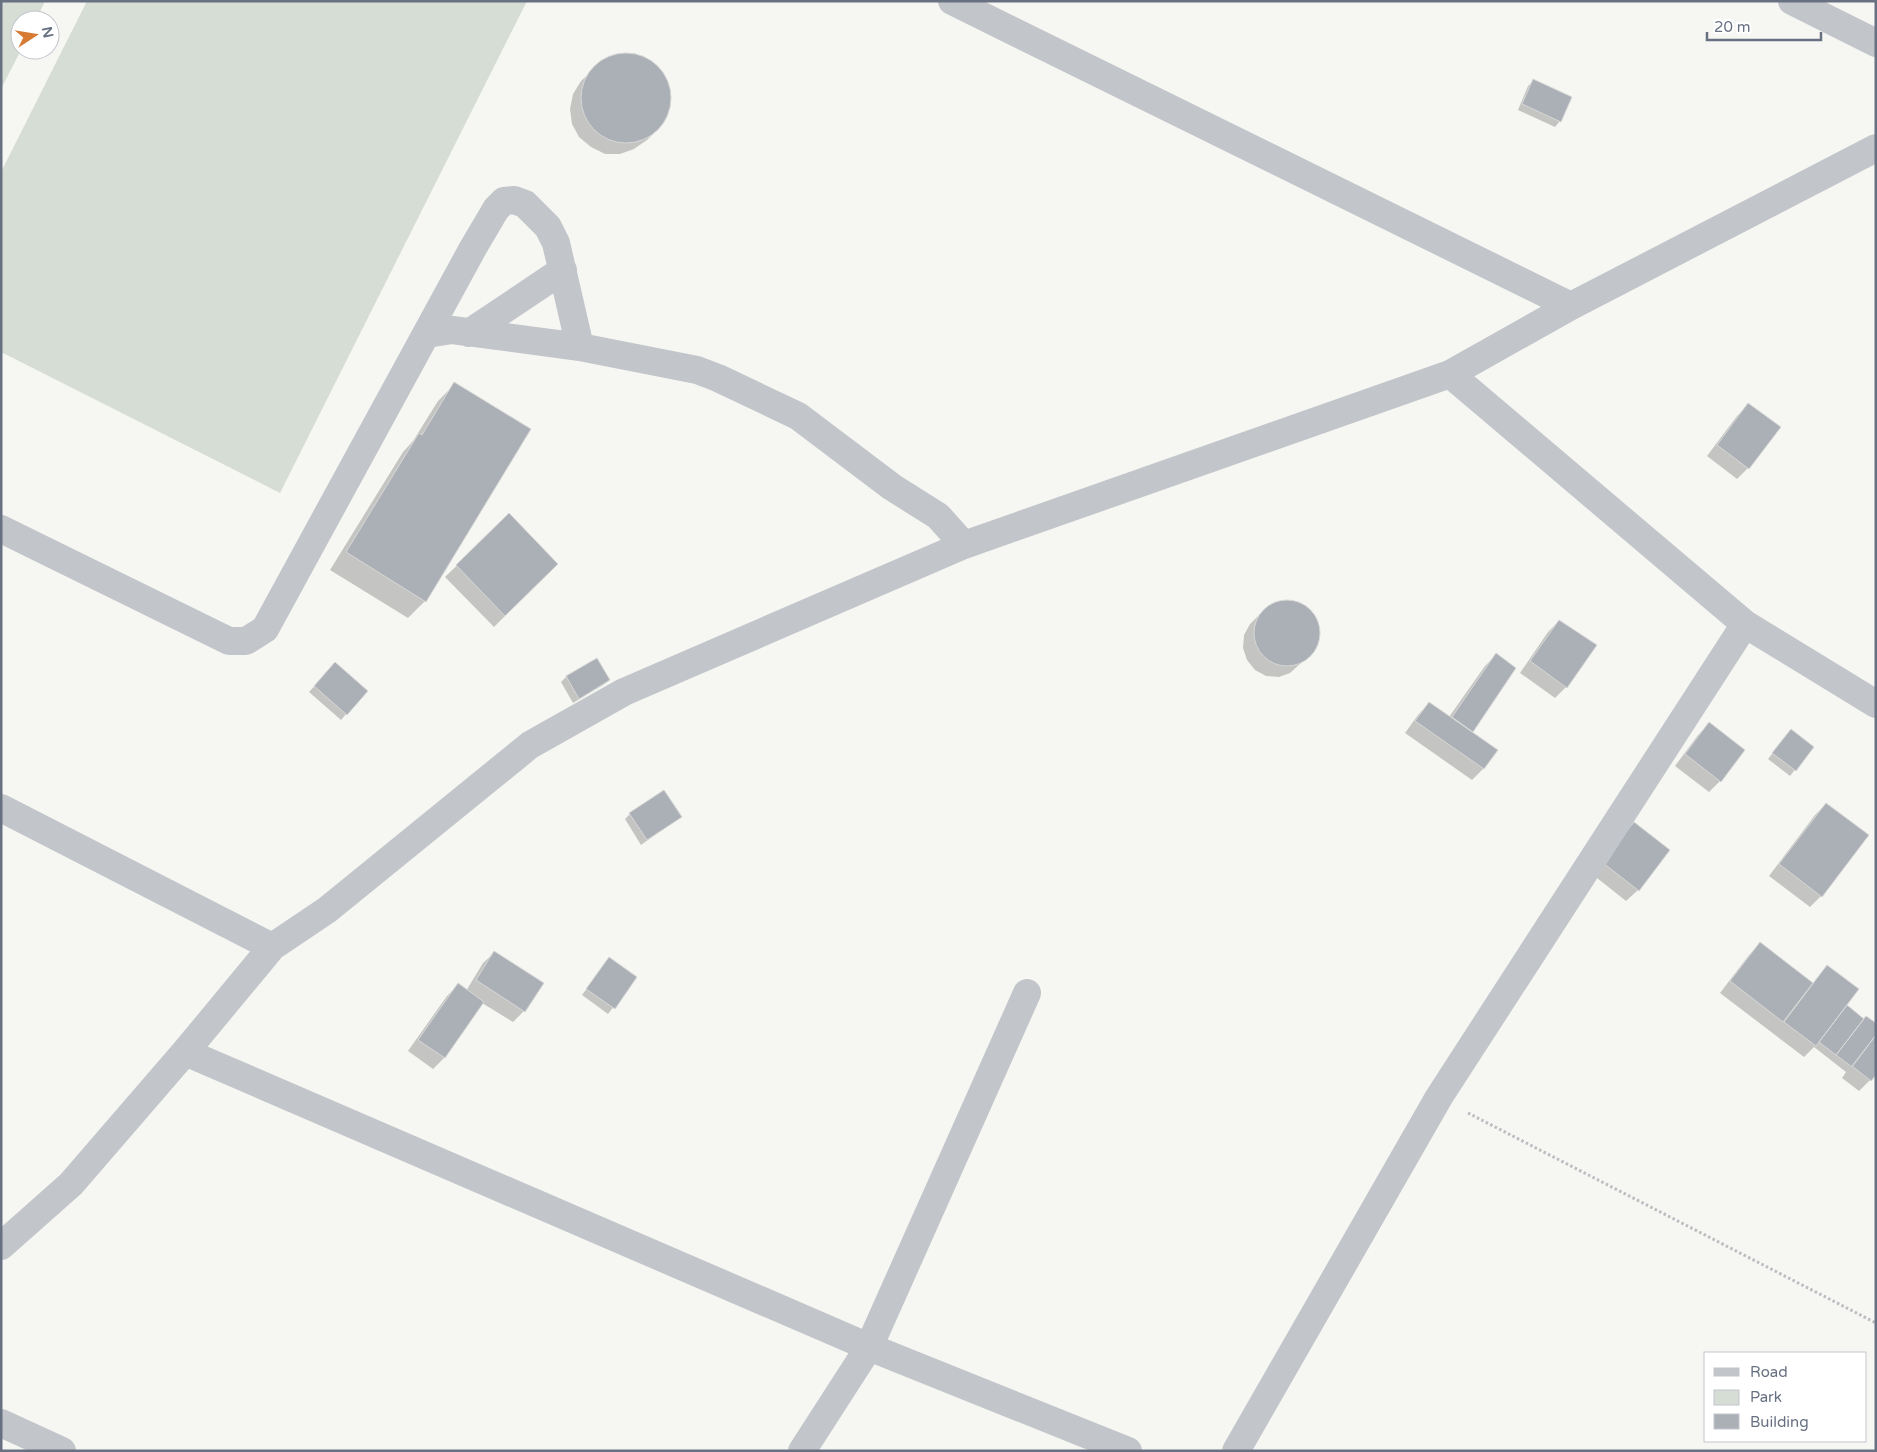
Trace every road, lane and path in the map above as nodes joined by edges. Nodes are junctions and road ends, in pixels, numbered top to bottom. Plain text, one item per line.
1 (952, 1) edge
2 (1792, 1) edge
3 (1876, 43) edge
4 (1876, 148) edge
5 (563, 270) junction
6 (1571, 306) junction
7 (469, 333) junction
8 (428, 334) junction
9 (580, 347) junction
10 (1450, 374) junction
11 (1, 529) edge
12 (964, 545) junction
13 (1745, 624) junction
14 (1876, 704) edge
15 (1, 808) edge
16 (272, 947) junction
17 (1027, 993) dead end
18 (185, 1052) junction
19 (1439, 1097) junction
20 (3, 1242) edge
21 (1876, 1324) edge
22 (869, 1346) junction
23 (1, 1423) edge
24 (62, 1451) edge
25 (802, 1451) edge
26 (1128, 1451) edge
27 (1236, 1451) edge

1 - 6 street
2 - 3 street
4 - 6 street
5 - 7 street
5 - 8 street
5 - 9 street
6 - 10 street
7 - 8 street
7 - 9 street
8 - 11 street
9 - 12 street
10 - 12 street
10 - 13 street
12 - 16 street
13 - 14 street
13 - 19 street
15 - 16 street
16 - 18 street
17 - 22 street
18 - 20 street
18 - 22 street
19 - 21 path
19 - 27 street
22 - 25 street
22 - 26 street
23 - 24 street

